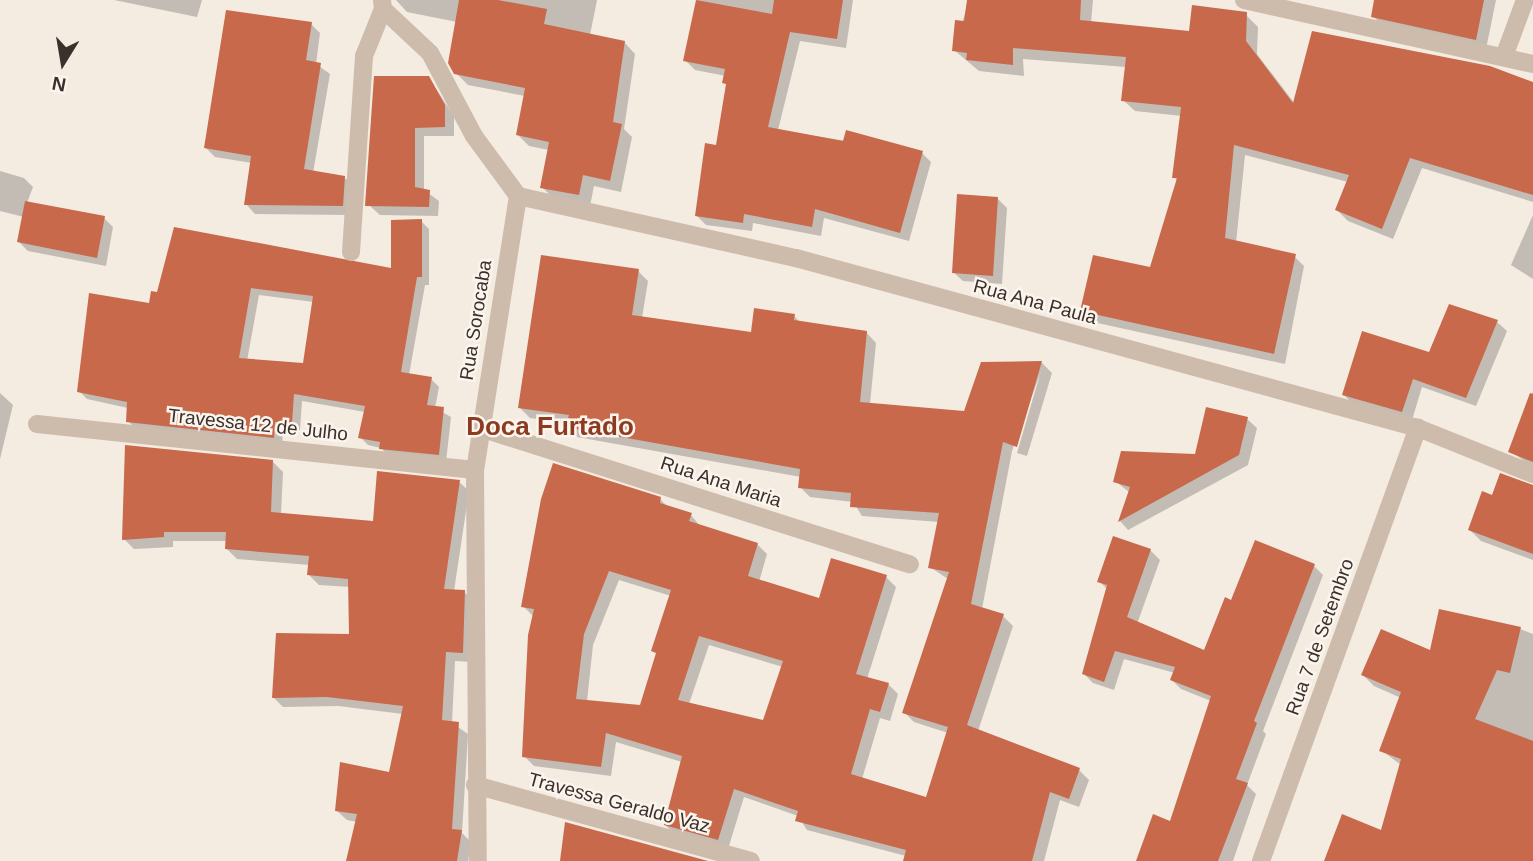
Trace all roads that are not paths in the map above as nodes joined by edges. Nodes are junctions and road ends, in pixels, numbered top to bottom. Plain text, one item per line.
1 (1244, 0) edge
2 (1525, 0) edge
3 (383, 4) edge
4 (1505, 54) junction
5 (1533, 64) edge
6 (517, 196) junction
7 (351, 252) dead end
8 (37, 424) dead end
9 (480, 428) junction
10 (1418, 428) junction
11 (475, 470) junction
12 (1533, 474) edge
13 (910, 564) dead end
14 (475, 785) junction
15 (478, 861) edge
16 (751, 861) edge
17 (1261, 861) edge

1 - 4 street
2 - 4 street
3 - 6 street
3 - 7 street
4 - 5 street
6 - 9 street, Rua Sorocaba
6 - 10 street, Rua Ana Paula
8 - 11 street, Travessa 12 de Julho
9 - 11 street, Rua Sorocaba
9 - 13 street, Rua Ana Maria
10 - 12 street, Rua Ana Paula
10 - 17 street, Rua 7 de Setembro
11 - 14 street, Rua Sorocaba
14 - 15 street, Rua Sorocaba
14 - 16 street, Travessa Geraldo Vaz

